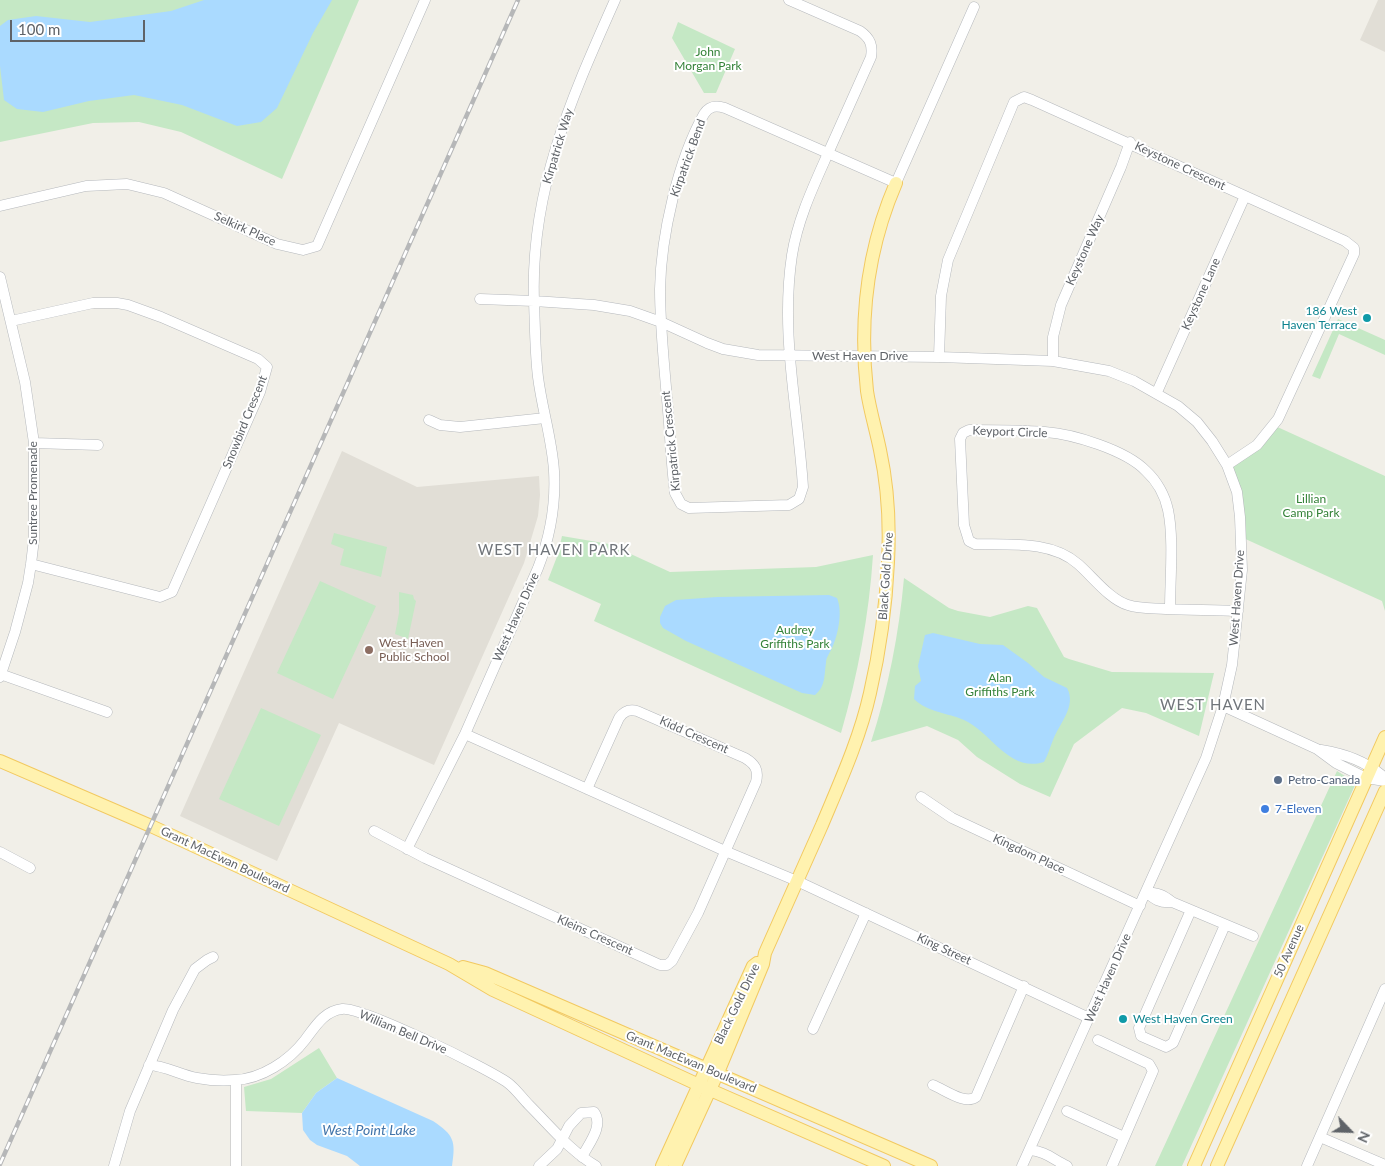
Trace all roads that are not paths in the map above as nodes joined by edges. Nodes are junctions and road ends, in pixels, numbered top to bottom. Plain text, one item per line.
1 (425, 0) edge
2 (615, 0) edge
3 (789, 0) edge
4 (974, 7) dead end
5 (1130, 142) junction
6 (828, 153) junction
7 (896, 183) junction
8 (1245, 196) junction
9 (0, 206) edge
10 (0, 277) edge
11 (480, 299) dead end
12 (534, 301) junction
13 (11, 320) junction
14 (661, 322) junction
15 (790, 356) junction
16 (865, 356) junction
17 (938, 357) junction
18 (1053, 361) junction
19 (1157, 392) junction
20 (546, 418) junction
21 (429, 420) dead end
22 (34, 443) junction
23 (98, 445) dead end
24 (1227, 464) junction
25 (31, 564) junction
26 (1170, 609) junction
27 (1238, 611) junction
28 (0, 675) edge
29 (1223, 706) junction
30 (107, 712) dead end
31 (464, 734) junction
32 (1385, 737) edge
33 (1317, 749) junction
34 (0, 761) edge
35 (1372, 766) junction
36 (1366, 778) junction
37 (1385, 779) edge
38 (587, 789) junction
39 (1385, 791) edge
40 (921, 796) dead end
41 (374, 832) dead end
42 (407, 849) junction
43 (725, 851) junction
44 (0, 852) edge
45 (30, 868) dead end
46 (797, 881) junction
47 (1146, 892) junction
48 (1140, 906) junction
49 (1191, 910) junction
50 (866, 913) junction
51 (1225, 925) junction
52 (1253, 936) dead end
53 (213, 957) dead end
54 (449, 964) junction
55 (1024, 986) junction
56 (1385, 989) edge
57 (1090, 1018) junction
58 (813, 1029) dead end
59 (1098, 1040) dead end
60 (149, 1065) junction
61 (712, 1071) junction
62 (236, 1080) junction
63 (933, 1085) dead end
64 (704, 1087) junction
65 (1066, 1111) dead end
66 (1124, 1137) junction
67 (1320, 1137) junction
68 (563, 1140) junction
69 (1030, 1150) junction
70 (582, 1157) junction
71 (1385, 1165) edge
72 (114, 1166) edge
73 (236, 1166) edge
74 (540, 1166) edge
75 (596, 1166) edge
76 (662, 1166) edge
77 (675, 1166) edge
78 (884, 1166) edge
79 (931, 1166) edge
80 (1022, 1166) edge
81 (1067, 1166) edge
82 (1112, 1166) edge
83 (1194, 1166) edge
84 (1217, 1166) edge
85 (1307, 1166) edge

1 - 9 street, Selkirk Place
2 - 12 street, Kirpatrick Way
3 - 6 street
4 - 7 street
5 - 8 street, Keystone Crescent
5 - 17 street, Keystone Crescent
5 - 18 street, Keystone Way
6 - 7 street, Kirpatrick Bend
6 - 14 street, Kirpatrick Bend
6 - 15 street
7 - 16 main road, Black Gold Drive
8 - 19 street, Keystone Lane
8 - 24 street, Keystone Crescent
10 - 13 street, Suntree Promenade
11 - 12 street
12 - 14 street, West Haven Drive
12 - 20 street, West Haven Drive
13 - 22 street, Suntree Promenade
13 - 25 street, Snowbird Crescent
14 - 15 street, West Haven Drive
14 - 15 street, Kirpatrick Crescent
15 - 16 street, West Haven Drive
16 - 17 street, West Haven Drive
16 - 46 main road, Black Gold Drive
17 - 18 street, West Haven Drive
18 - 19 street, West Haven Drive
19 - 24 street, West Haven Drive
20 - 21 street
20 - 31 street, West Haven Drive
22 - 23 street
22 - 25 street, Suntree Promenade
24 - 27 street, West Haven Drive
25 - 28 street, Suntree Promenade
26 - 26 street, Keyport Circle
26 - 27 street, Keyport Circle
27 - 29 street, West Haven Drive
28 - 30 street
29 - 33 street
29 - 47 street, West Haven Drive
31 - 38 street
31 - 42 street
32 - 35 main road, 50 Avenue
33 - 35 street
33 - 36 street
34 - 54 main road, Grant MacEwan Boulevard
35 - 36 main road, 50 Avenue
35 - 37 street
36 - 37 street
36 - 83 main road, 50 Avenue
38 - 43 street
38 - 43 street, Kidd Crescent
39 - 84 main road, 50 Avenue
40 - 48 street, Kingdom Place
41 - 42 street, Kleins Crescent
42 - 43 street, Kleins Crescent
43 - 46 street
44 - 45 street
46 - 50 street, King Street
46 - 61 main road, Black Gold Drive
47 - 48 street, West Haven Drive
47 - 49 street
48 - 57 street, West Haven Drive
49 - 51 street
49 - 51 street
50 - 55 street, King Street
50 - 58 street
51 - 52 street
53 - 60 street
54 - 61 main road, Grant MacEwan Boulevard
54 - 64 main road, Grant MacEwan Boulevard
55 - 57 street, King Street
55 - 63 street
56 - 67 street
57 - 69 street, West Haven Drive
59 - 66 street
60 - 62 street, William Bell Drive
60 - 72 street
61 - 64 main road, Black Gold Drive
61 - 79 main road, Grant MacEwan Boulevard
62 - 68 street, William Bell Drive
62 - 73 street
64 - 76 main road, Black Gold Drive
64 - 77 main road, Black Gold Drive
64 - 78 main road, Grant MacEwan Boulevard
65 - 66 street
66 - 82 street
67 - 71 street
67 - 85 street
68 - 70 street, William Bell Drive
68 - 70 street
68 - 74 street
69 - 80 street, West Haven Drive
69 - 81 street
70 - 75 street, William Bell Drive

